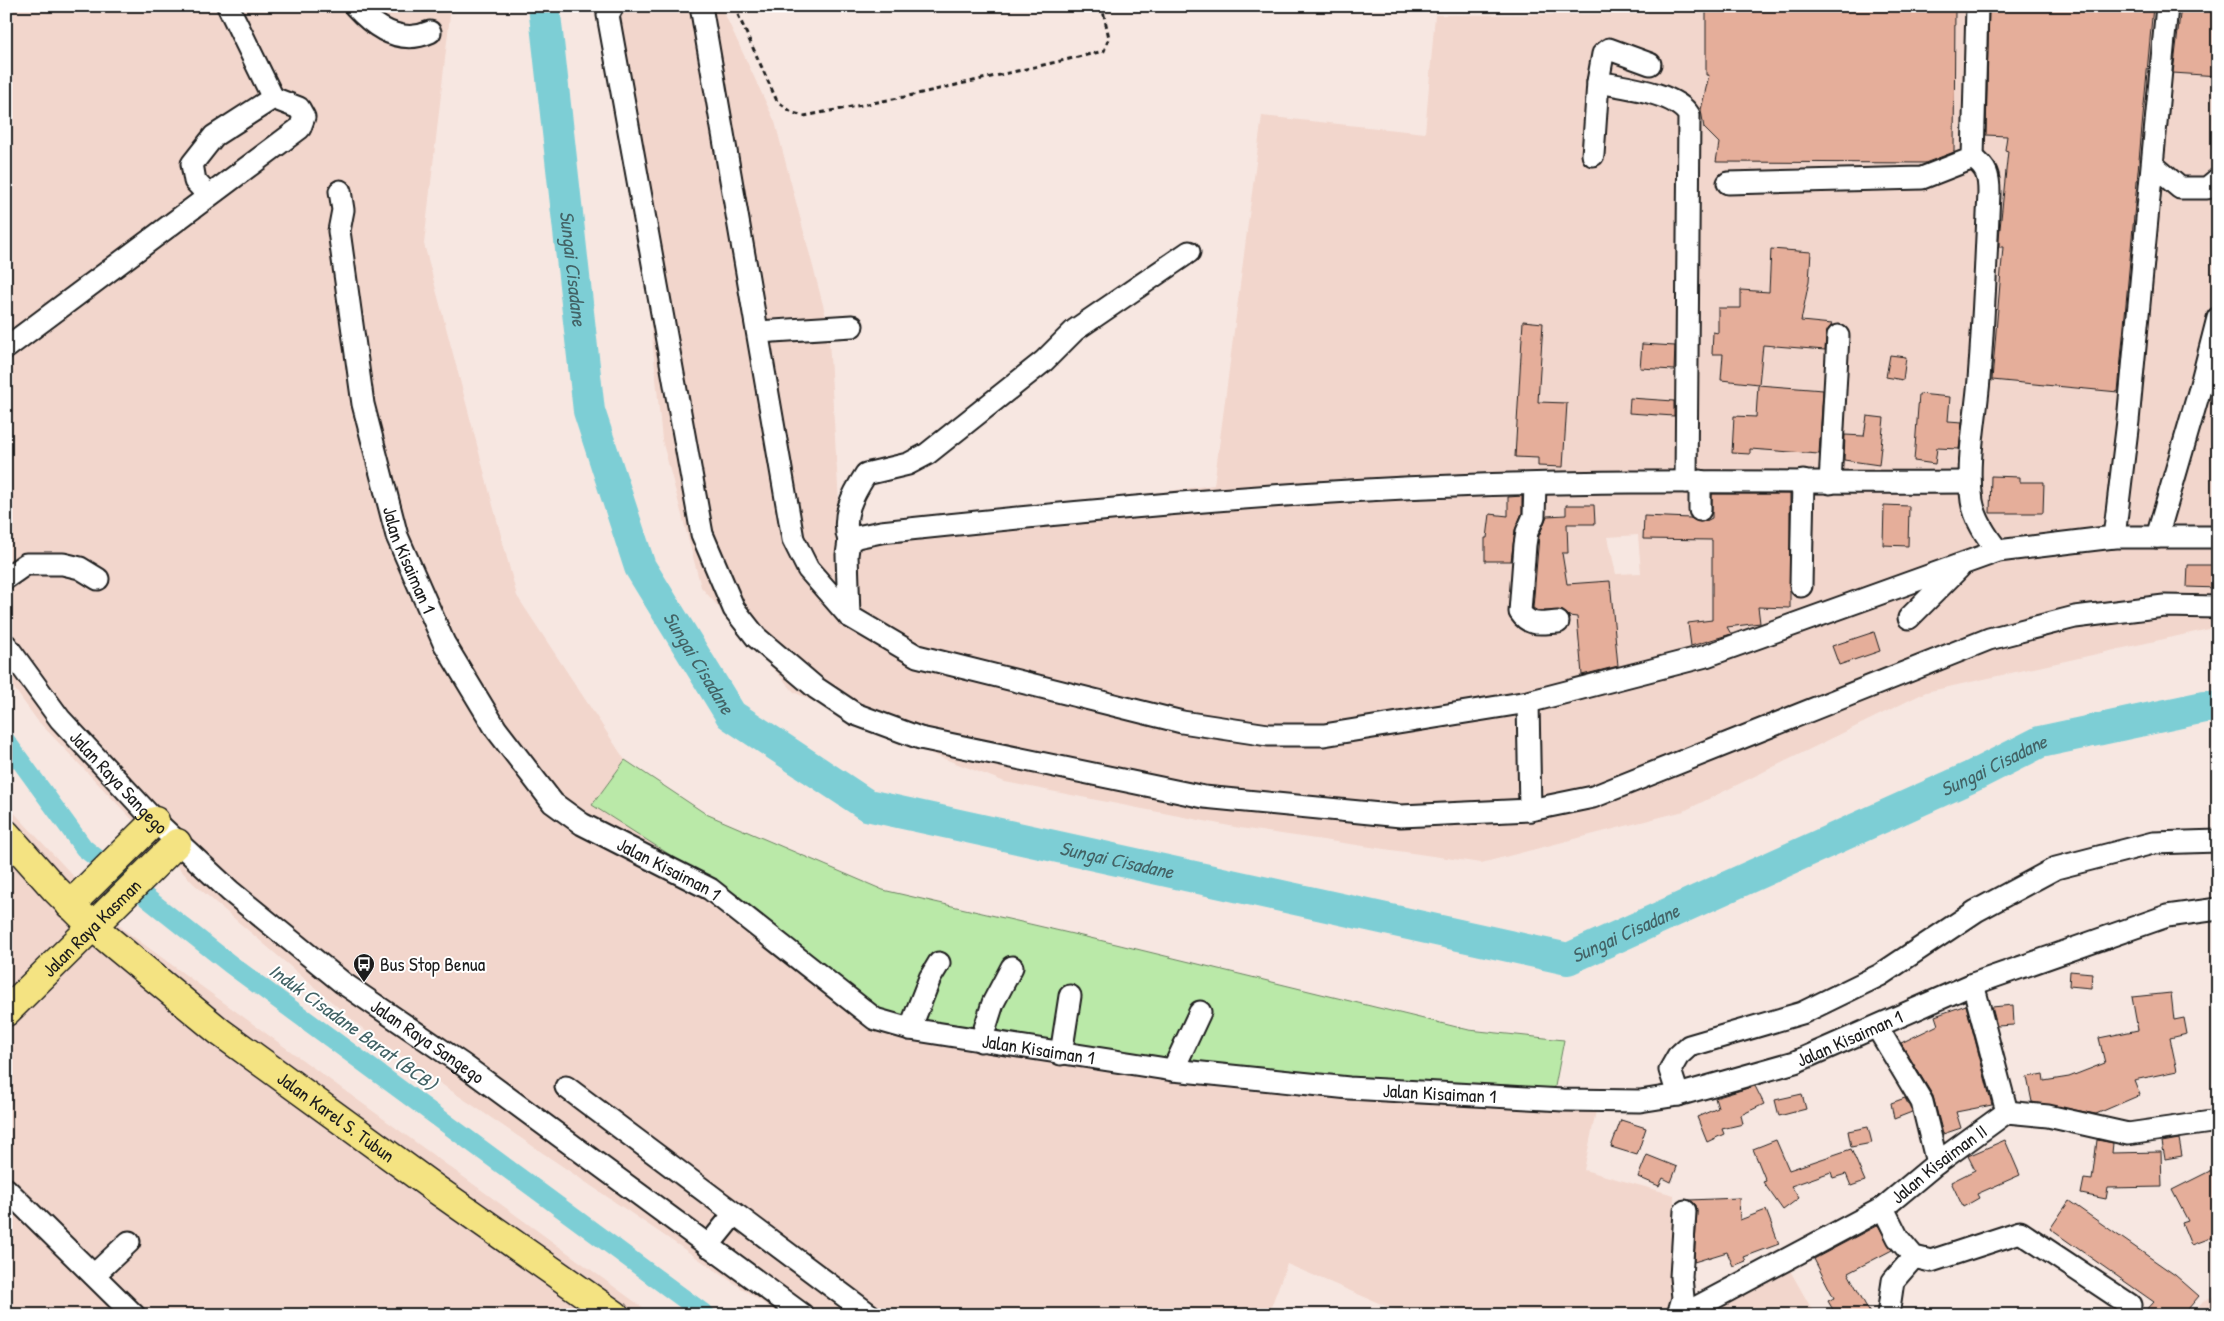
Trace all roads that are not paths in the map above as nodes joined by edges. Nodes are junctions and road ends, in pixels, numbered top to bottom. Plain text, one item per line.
1 (228, 6) edge
2 (355, 6) edge
3 (613, 6) edge
4 (700, 6) edge
5 (1977, 6) edge
6 (2167, 6) edge
7 (430, 32) dead end
8 (1650, 64) dead end
9 (1598, 82) junction
10 (273, 98) junction
11 (1593, 156) dead end
12 (1973, 158) junction
13 (2153, 165) junction
14 (2218, 179) edge
15 (1728, 183) dead end
16 (340, 191) dead end
17 (209, 196) junction
18 (1189, 252) dead end
19 (2218, 318) edge
20 (852, 326) dead end
21 (758, 332) junction
22 (1838, 336) dead end
23 (6, 348) edge
24 (1693, 481) junction
25 (1803, 481) junction
26 (1970, 482) junction
27 (1830, 483) junction
28 (1535, 485) junction
29 (1700, 510) dead end
30 (2114, 537) junction
31 (2157, 537) junction
32 (2218, 537) edge
33 (849, 542) junction
34 (1998, 551) junction
35 (1961, 566) junction
36 (6, 578) edge
37 (98, 579) dead end
38 (1801, 586) dead end
39 (2218, 606) edge
40 (849, 616) junction
41 (1909, 618) dead end
42 (1558, 622) dead end
43 (6, 645) edge
44 (1528, 702) junction
45 (1530, 810) junction
46 (148, 828) junction
47 (6, 834) edge
48 (2218, 841) edge
49 (171, 849) junction
50 (76, 899) junction
51 (2218, 909) edge
52 (98, 921) junction
53 (939, 963) dead end
54 (1012, 967) dead end
55 (1973, 984) junction
56 (1070, 996) dead end
57 (6, 1012) edge
58 (1200, 1012) dead end
59 (1877, 1027) junction
60 (910, 1029) junction
61 (981, 1041) junction
62 (1061, 1054) junction
63 (1173, 1070) junction
64 (566, 1087) dead end
65 (1678, 1095) junction
66 (2007, 1112) junction
67 (2218, 1121) edge
68 (1937, 1163) junction
69 (6, 1189) edge
70 (1883, 1208) junction
71 (1685, 1211) dead end
72 (734, 1214) junction
73 (129, 1242) dead end
74 (708, 1246) junction
75 (1914, 1257) junction
76 (94, 1275) junction
77 (2130, 1305) dead end
78 (134, 1315) edge
79 (615, 1315) edge
80 (803, 1315) edge
81 (870, 1315) edge
82 (1680, 1315) edge
83 (1888, 1315) edge

1 - 10 street
2 - 7 street
3 - 45 street
4 - 21 street
5 - 12 street
6 - 13 street
8 - 9 street
9 - 11 street
9 - 24 street
10 - 17 street
10 - 17 street
12 - 15 street
12 - 26 street
13 - 14 street
13 - 30 street
16 - 60 street, Jalan Kisaiman 1
17 - 23 street
18 - 33 street
19 - 31 street
20 - 21 street
21 - 40 street
22 - 27 street
24 - 25 street
24 - 28 street
24 - 29 street
25 - 27 street
25 - 38 street
26 - 27 street
26 - 34 street
28 - 33 street
28 - 42 street
30 - 31 street
30 - 34 street
31 - 32 street
33 - 40 street
34 - 35 street
35 - 41 street
35 - 44 street
36 - 37 street
39 - 45 street
40 - 44 street
43 - 46 street, Jalan Raya Sangego
44 - 45 street
46 - 49 street, Jalan Raya Sangego
46 - 50 main road
47 - 50 main road, Jalan Karel S. Tubun
48 - 65 street
49 - 52 main road, Jalan Raya Kasman
49 - 74 street, Jalan Raya Sangego
50 - 52 main road, Jalan Karel S. Tubun
51 - 55 street, Jalan Kisaiman 1
52 - 57 main road, Jalan Raya Kasman
52 - 79 main road, Jalan Karel S. Tubun
53 - 60 street
54 - 61 street
55 - 59 street, Jalan Kisaiman 1
55 - 66 street
56 - 62 street
58 - 63 street
59 - 65 street, Jalan Kisaiman 1
59 - 68 street
60 - 61 street, Jalan Kisaiman 1
61 - 62 street, Jalan Kisaiman 1
62 - 63 street, Jalan Kisaiman 1
63 - 65 street, Jalan Kisaiman 1
64 - 72 street
66 - 67 street, Jalan Kisaiman II
66 - 68 street, Jalan Kisaiman II
68 - 70 street, Jalan Kisaiman II
69 - 76 street
70 - 75 street
70 - 82 street, Jalan Kisaiman II
71 - 82 street
72 - 74 street
72 - 81 street
73 - 76 street
74 - 80 street, Jalan Raya Sangego
75 - 77 street
75 - 83 street
76 - 78 street

